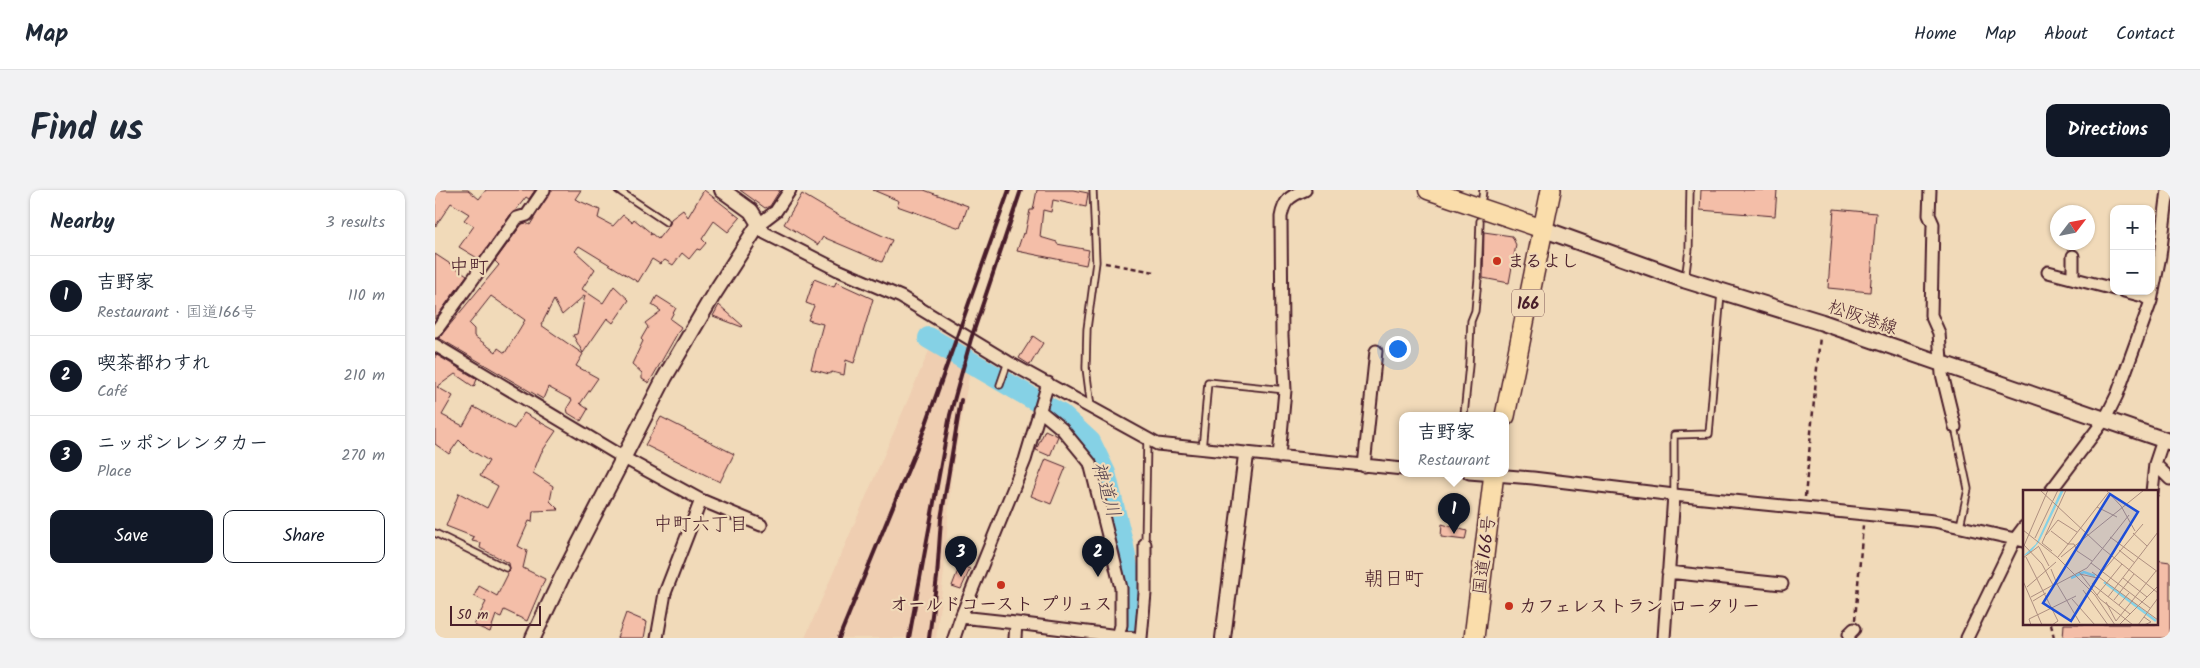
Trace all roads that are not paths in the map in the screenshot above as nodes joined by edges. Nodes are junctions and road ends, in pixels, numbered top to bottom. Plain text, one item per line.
1 (544, 190) edge
2 (618, 190) edge
3 (722, 190) edge
4 (790, 190) edge
5 (1093, 190) edge
6 (1305, 190) edge
7 (1428, 190) edge
8 (1483, 190) edge
9 (1551, 190) edge
10 (1690, 190) edge
11 (1930, 190) edge
12 (2168, 190) edge
13 (1293, 192) edge
14 (1482, 198) dead end
15 (1481, 221) dead end
16 (667, 222) dead end
17 (759, 224) junction
18 (1543, 229) junction
19 (2073, 256) dead end
20 (2048, 272) dead end
21 (2073, 278) junction
22 (1685, 280) junction
23 (2110, 288) edge
24 (1721, 291) junction
25 (2139, 295) edge
26 (2151, 301) junction
27 (435, 332) edge
28 (435, 345) edge
29 (1376, 351) dead end
30 (1008, 362) junction
31 (1941, 365) junction
32 (1048, 383) junction
33 (1000, 385) dead end
34 (1285, 390) junction
35 (1091, 407) junction
36 (1039, 410) junction
37 (1464, 412) edge
38 (1506, 412) edge
39 (2105, 419) junction
40 (1955, 427) joint
41 (1147, 440) junction
42 (2166, 441) edge
43 (1202, 450) junction
44 (1246, 455) junction
45 (1279, 457) junction
46 (623, 458) junction
47 (2155, 464) junction
48 (1364, 466) junction
49 (1399, 469) edge
50 (1509, 476) edge
51 (1493, 477) edge
52 (2170, 479) edge
53 (2052, 490) edge
54 (2152, 490) edge
55 (1674, 495) junction
56 (701, 500) junction
57 (761, 525) dead end
58 (1960, 526) junction
59 (435, 533) edge
60 (2019, 540) edge
61 (1145, 544) joint
62 (506, 568) dead end
63 (1668, 572) junction
64 (1782, 584) dead end
65 (961, 617) junction
66 (1016, 623) junction
67 (536, 637) edge
68 (1125, 637) edge
69 (657, 638) edge
70 (955, 638) edge
71 (1015, 638) edge
72 (1141, 638) edge
73 (1223, 638) edge
74 (1474, 638) edge
75 (1664, 638) edge
76 (1967, 638) edge

1 - 27 street
2 - 16 lane
3 - 17 street
4 - 17 street
5 - 35 lane
6 - 13 street
7 - 18 main road
8 - 14 lane
9 - 18 highway, 166
10 - 22 lane
11 - 31 street
12 - 26 street
13 - 34 street
15 - 37 lane
17 - 30 street
17 - 46 street
18 - 22 main road, 松阪港線
18 - 38 highway, 166
19 - 21 street
20 - 21 street
21 - 23 street
22 - 24 main road, 松阪港線
24 - 31 main road, 松阪港線
24 - 55 lane
25 - 26 street
26 - 39 street
28 - 46 street
29 - 48 street
30 - 32 street
30 - 33 lane
31 - 39 main road, 松阪港線
31 - 40 street
32 - 35 street
32 - 36 street
34 - 43 lane
34 - 45 street
35 - 41 street
36 - 65 street
36 - 68 street
39 - 42 main road, 松阪港線
39 - 53 street
40 - 58 lane
41 - 43 street
41 - 61 lane
42 - 47 street
43 - 44 street
44 - 45 street
44 - 73 street
45 - 48 street
46 - 56 street
46 - 67 street
47 - 52 street
47 - 54 street
48 - 49 street
50 - 55 street
51 - 74 highway, 国道166号
55 - 58 street
55 - 63 street
56 - 57 street
56 - 69 street
58 - 60 street
59 - 62 lane
60 - 76 street
61 - 72 street
63 - 64 street
63 - 75 street
65 - 66 street
65 - 70 street
66 - 68 street
66 - 71 street

